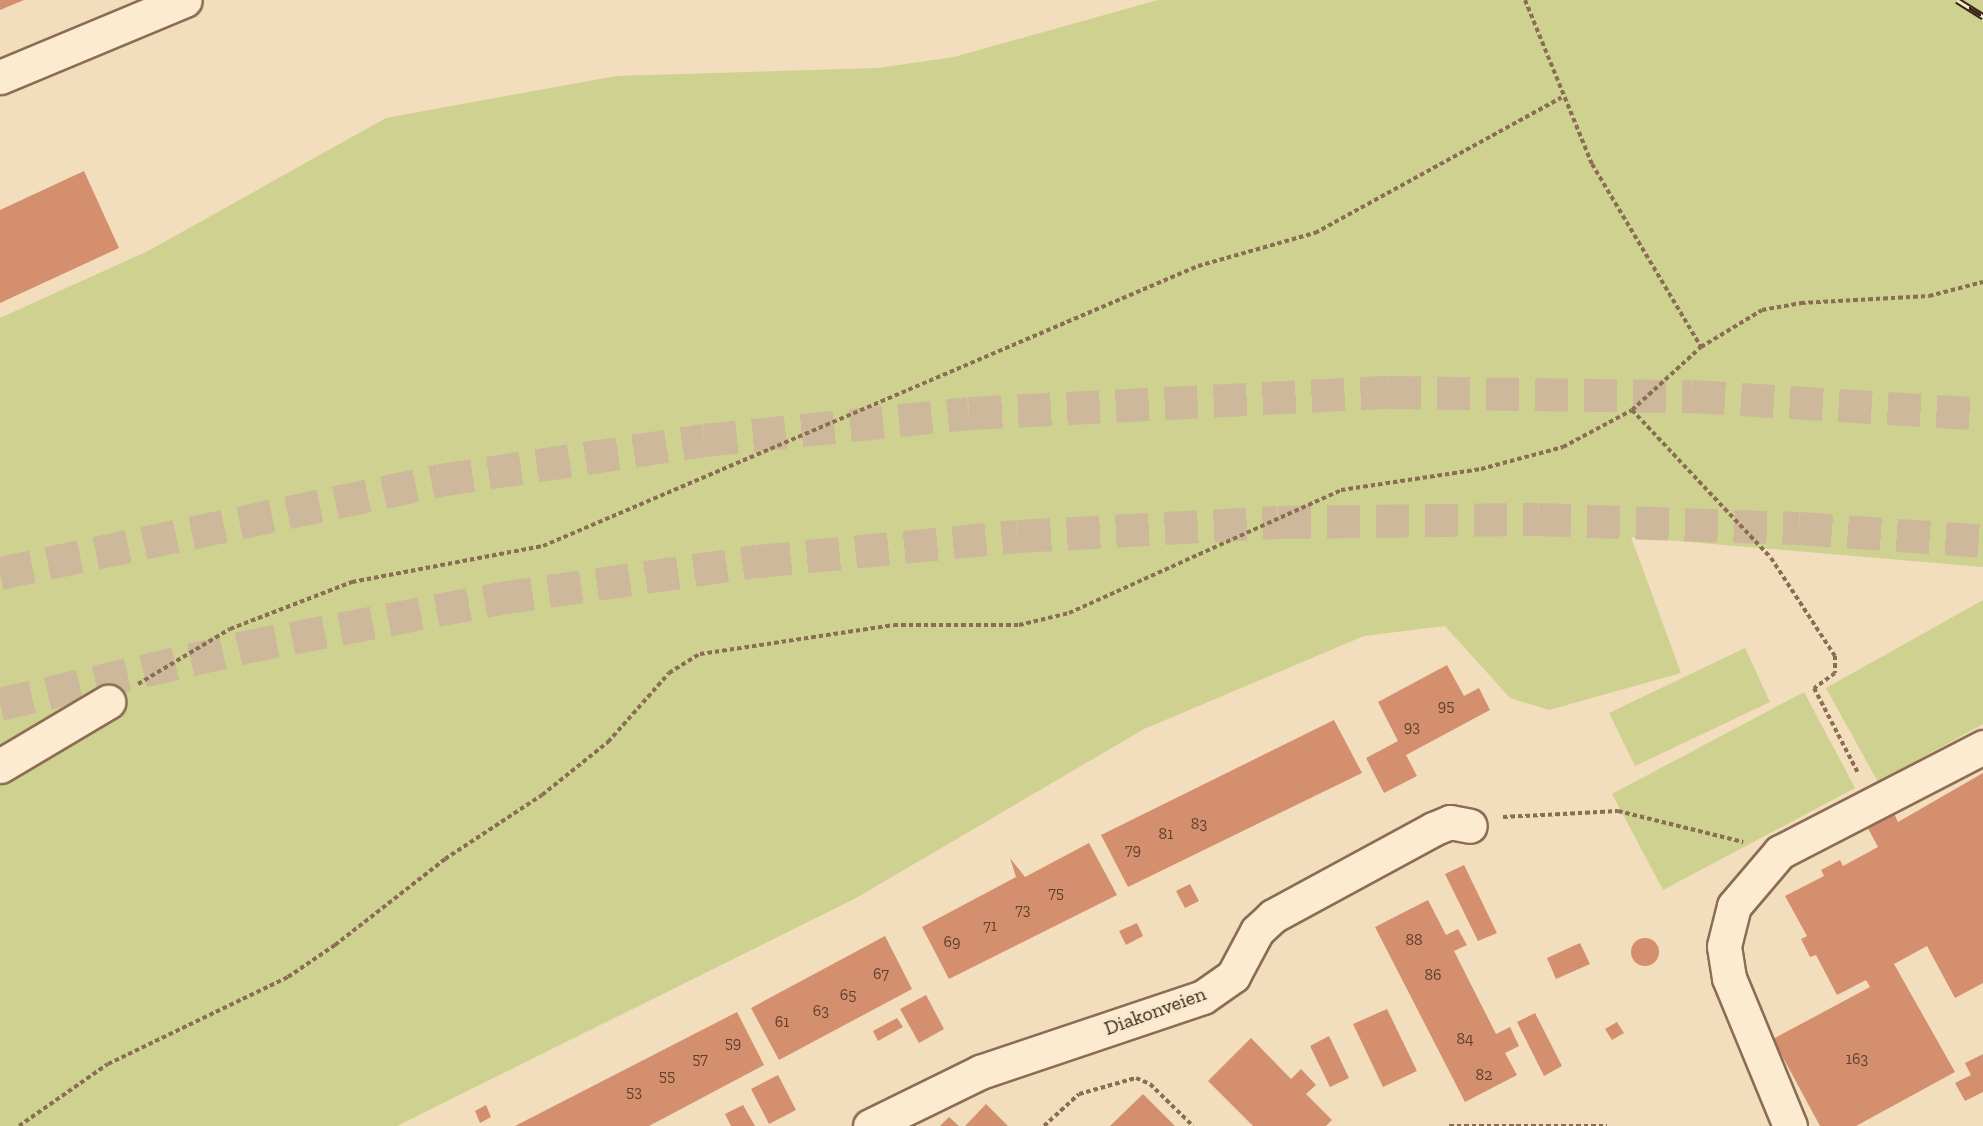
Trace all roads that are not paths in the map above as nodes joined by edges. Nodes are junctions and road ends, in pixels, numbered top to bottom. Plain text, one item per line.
1 (185, 0) edge
2 (0, 76) edge
3 (108, 702) road end
4 (1983, 747) edge
5 (0, 766) edge
6 (1470, 826) road end
7 (878, 1124) edge
8 (1790, 1126) edge

1 - 2 street
3 - 5 street
4 - 8 street
6 - 7 street, Diakonveien

